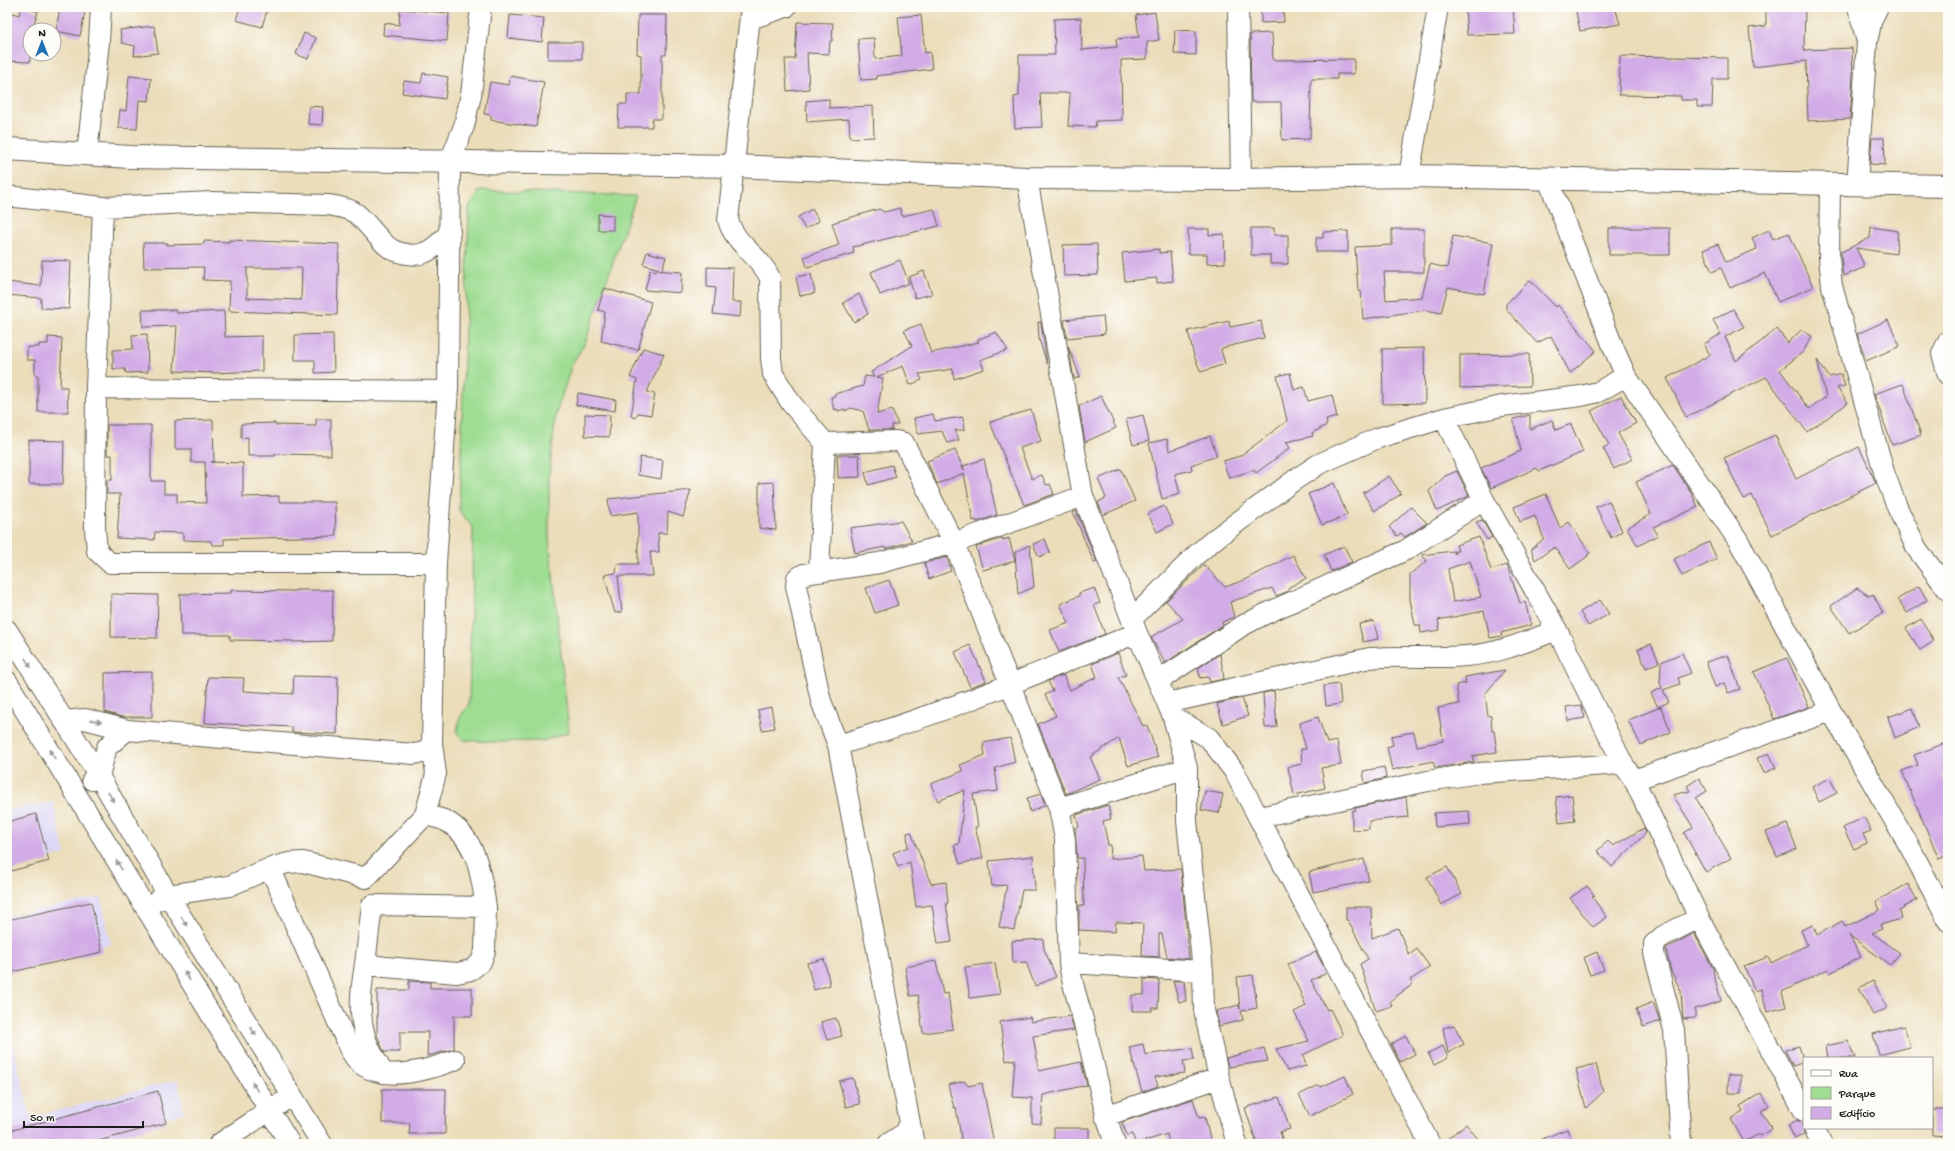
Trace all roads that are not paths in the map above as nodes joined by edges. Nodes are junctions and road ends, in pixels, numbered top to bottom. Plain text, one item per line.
1 (101, 7) edge
2 (481, 7) edge
3 (786, 7) edge
4 (1238, 7) edge
5 (1438, 7) edge
6 (1858, 7) edge
7 (1878, 7) edge
8 (751, 13) edge
9 (1867, 42) junction
10 (7, 149) edge
11 (87, 154) junction
12 (450, 161) junction
13 (735, 166) junction
14 (1409, 176) junction
15 (1027, 178) junction
16 (1241, 179) junction
17 (1548, 179) junction
18 (1830, 185) junction
19 (1857, 185) junction
20 (1948, 186) edge
21 (7, 196) edge
22 (103, 206) junction
23 (450, 232) junction
24 (1948, 341) edge
25 (1948, 375) edge
26 (1626, 376) junction
27 (96, 388) junction
28 (448, 391) junction
29 (1444, 418) junction
30 (825, 443) junction
31 (1083, 496) junction
32 (1484, 500) junction
33 (954, 543) junction
34 (436, 563) junction
35 (819, 572) junction
36 (1948, 590) edge
37 (1134, 626) junction
38 (7, 630) edge
39 (1557, 630) junction
40 (1158, 681) junction
41 (7, 682) edge
42 (1010, 685) junction
43 (45, 690) junction
44 (20, 704) junction
45 (1170, 710) junction
46 (1831, 711) junction
47 (64, 721) junction
48 (127, 730) junction
49 (432, 743) junction
50 (838, 745) junction
51 (1187, 768) junction
52 (1628, 772) junction
53 (99, 776) junction
54 (74, 790) junction
55 (1059, 808) junction
56 (425, 815) junction
57 (1259, 817) junction
58 (268, 869) junction
59 (366, 878) junction
60 (168, 895) junction
61 (372, 905) junction
62 (145, 906) junction
63 (486, 907) junction
64 (1699, 918) junction
65 (1948, 921) edge
66 (1069, 963) junction
67 (365, 964) junction
68 (1203, 971) junction
69 (455, 1060) dead end
70 (383, 1073) junction
71 (1219, 1078) junction
72 (292, 1095) junction
73 (1803, 1109) edge
74 (269, 1111) junction
75 (1105, 1116) junction
76 (909, 1125) junction
77 (1814, 1129) edge
78 (219, 1144) edge
79 (290, 1144) edge
80 (322, 1144) edge
81 (888, 1144) edge
82 (914, 1144) edge
83 (1115, 1144) edge
84 (1237, 1144) edge
85 (1430, 1144) edge
86 (1681, 1144) edge
87 (1822, 1144) edge

1 - 11 street
2 - 12 street
3 - 8 street
4 - 16 street
5 - 14 street
6 - 9 street
7 - 9 street
8 - 13 street
9 - 19 street
10 - 11 highway
11 - 12 highway
12 - 13 highway
12 - 23 street
13 - 15 highway
13 - 30 street
14 - 16 highway
14 - 17 highway
15 - 16 highway
15 - 31 street
17 - 18 highway
17 - 26 street
18 - 19 highway
18 - 36 street
19 - 20 highway
21 - 22 street
22 - 23 street
22 - 27 street
23 - 28 street
24 - 25 street
26 - 29 street
26 - 46 street
27 - 28 street
27 - 34 street
28 - 34 street
29 - 32 street
29 - 37 street
30 - 33 street
30 - 35 street
31 - 33 street
31 - 37 street
32 - 39 street
32 - 40 street
33 - 35 street
33 - 42 street
34 - 49 street
35 - 50 street
37 - 40 street
37 - 42 street
38 -> 43 street
39 - 45 street
39 - 52 street
40 - 45 street
41 - 44 street
42 - 50 street
42 - 55 street
43 - 44 street
43 - 47 street
54 -> 44 street
45 - 51 street
45 - 57 street
46 - 52 street
46 - 65 street
47 -> 48 street
47 - 53 street
48 - 49 street
48 - 53 street
49 - 56 street
50 - 76 street
51 - 55 street
51 - 68 street
52 - 57 street
52 - 64 street
53 - 54 street
53 -> 60 street
62 -> 54 street
55 - 66 street
56 - 59 street
56 - 63 street
57 - 85 street
58 - 59 street
58 - 60 street
58 - 70 street
59 - 61 street
60 - 62 street
60 -> 72 street
61 - 63 street
61 - 67 street
74 -> 62 street
63 - 67 street
64 - 73 street
64 - 86 street
66 - 68 street
66 - 75 street
67 - 70 street
68 - 71 street
69 - 70 street
71 - 75 street
71 - 84 street
72 - 74 street
72 - 80 street
74 - 78 street
74 - 79 street
75 - 83 street
76 - 81 street
76 - 82 street
77 - 87 street

